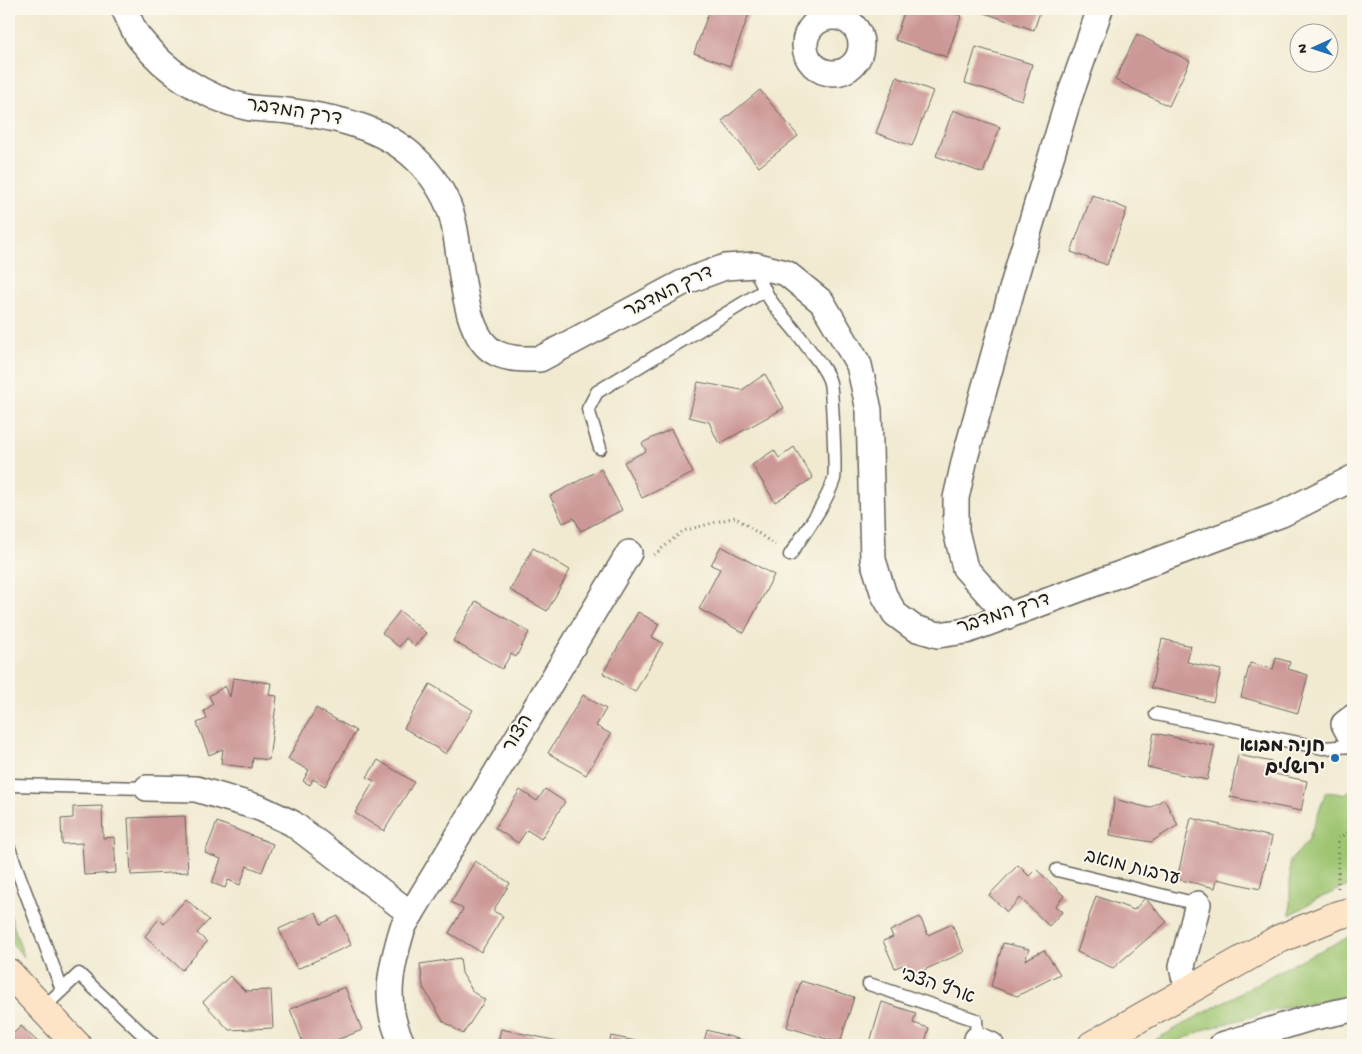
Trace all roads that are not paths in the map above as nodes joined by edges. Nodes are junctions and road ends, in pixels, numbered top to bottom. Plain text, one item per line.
1 (124, 9) edge
2 (1100, 9) edge
3 (755, 265) junction
4 (764, 290) junction
5 (600, 448) dead end
6 (1353, 478) edge
7 (629, 553) road end
8 (790, 555) road end
9 (1008, 616) junction
10 (1156, 714) dead end
11 (1351, 732) edge
12 (9, 785) edge
13 (147, 788) joint
14 (9, 848) edge
15 (1057, 870) dead end
16 (1198, 904) joint
17 (1346, 913) edge
18 (410, 914) junction
19 (9, 973) edge
20 (869, 984) dead end
21 (1197, 986) junction
22 (62, 990) junction
23 (42, 1009) junction
24 (1353, 1010) edge
25 (984, 1042) edge
26 (77, 1045) edge
27 (154, 1045) edge
28 (403, 1045) edge
29 (1092, 1045) edge
30 (1222, 1045) edge

1 - 3 street, דרך המדבר
2 - 9 street
3 - 4 lane
3 - 9 street, דרך המדבר
4 - 5 lane
4 - 8 lane
6 - 9 street, דרך המדבר
7 - 18 street, הצור
10 - 11 lane
12 - 13 lane
13 - 18 street
14 - 22 lane
15 - 16 lane, ערבות מואב
16 - 21 street
17 - 21 street
18 - 28 street, הצור
19 - 23 street
20 - 25 lane, ארץ הצבי
21 - 29 street
22 - 23 lane
22 - 27 lane
23 - 26 street
24 - 30 street

